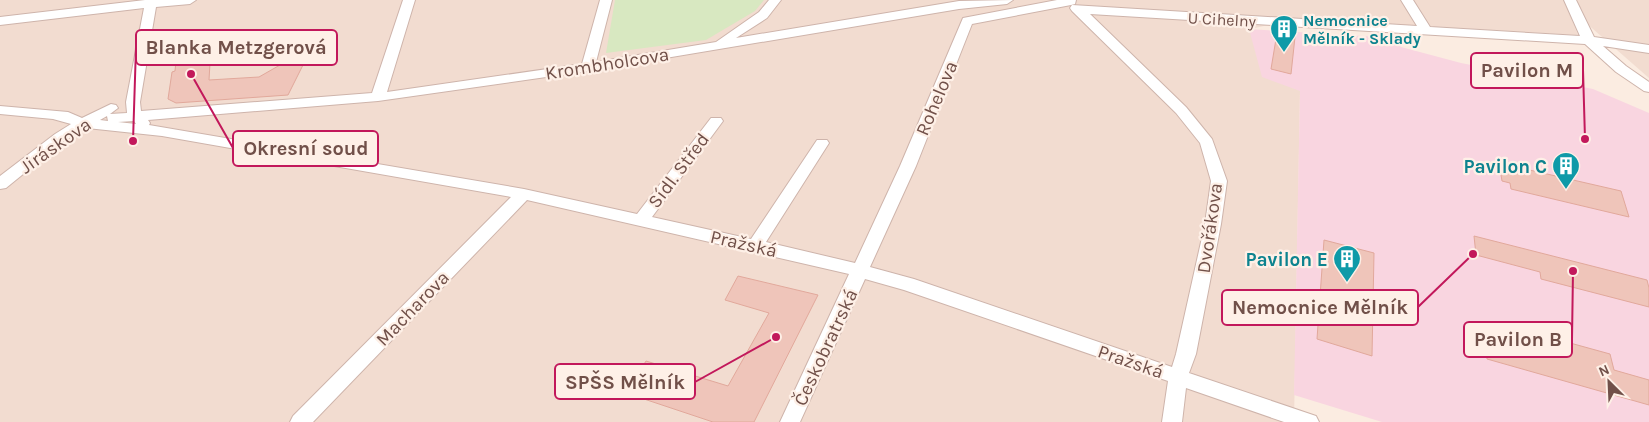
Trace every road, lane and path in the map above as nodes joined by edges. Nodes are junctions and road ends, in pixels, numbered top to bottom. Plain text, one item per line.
1 (190, 0) edge
2 (409, 0) edge
3 (606, 0) edge
4 (774, 0) edge
5 (1007, 0) edge
6 (1406, 0) edge
7 (1570, 0) edge
8 (151, 2) edge
9 (965, 3) edge
10 (1073, 4) edge
11 (0, 21) edge
12 (1426, 31) junction
13 (1590, 40) junction
14 (725, 44) junction
15 (1649, 49) edge
16 (588, 67) junction
17 (1649, 88) edge
18 (136, 90) junction
19 (378, 97) junction
20 (111, 108) junction
21 (0, 110) edge
22 (205, 110) junction
23 (136, 117) junction
24 (83, 119) junction
25 (716, 121) dead end
26 (162, 131) junction
27 (182, 135) junction
28 (822, 143) dead end
29 (0, 184) edge
30 (524, 194) junction
31 (641, 220) junction
32 (755, 246) junction
33 (860, 271) junction
34 (1178, 376) junction
35 (300, 422) edge
36 (790, 422) edge
37 (1172, 422) edge
38 (1309, 422) edge

1 - 8 street
2 - 19 street
3 - 16 street
4 - 14 street
5 - 9 street, Krombholcova
6 - 12 street
7 - 13 street
8 - 11 street
8 - 18 street
9 - 14 street, Krombholcova
10 - 12 street, U Cihelny
10 - 33 street, Rohelova
10 - 34 street, Dvořákova
12 - 13 street, U Cihelny
13 - 15 street, U Cihelny
13 - 17 street
14 - 16 street, Krombholcova
16 - 19 street, Krombholcova
18 - 20 street, Pražská
18 - 23 street
19 - 22 street, Krombholcova
20 - 24 street, Jiráskova
20 - 24 street, Pražská
21 - 24 street, Pražská
22 - 23 street, Krombholcova
22 - 27 street, Krombholcova
23 - 24 street, Pražská
23 - 26 street, Pražská
24 - 26 street, Pražská
24 - 29 street, Jiráskova
25 - 31 street, Sídl. Střed
26 - 27 street, Pražská
27 - 30 street, Pražská
28 - 32 street
30 - 31 street, Pražská
30 - 35 street, Macharova
31 - 32 street, Pražská
32 - 33 street, Pražská
33 - 34 street, Pražská
33 - 36 street, Českobratrská
34 - 37 street, Dvořákova
34 - 38 street, Pražská

